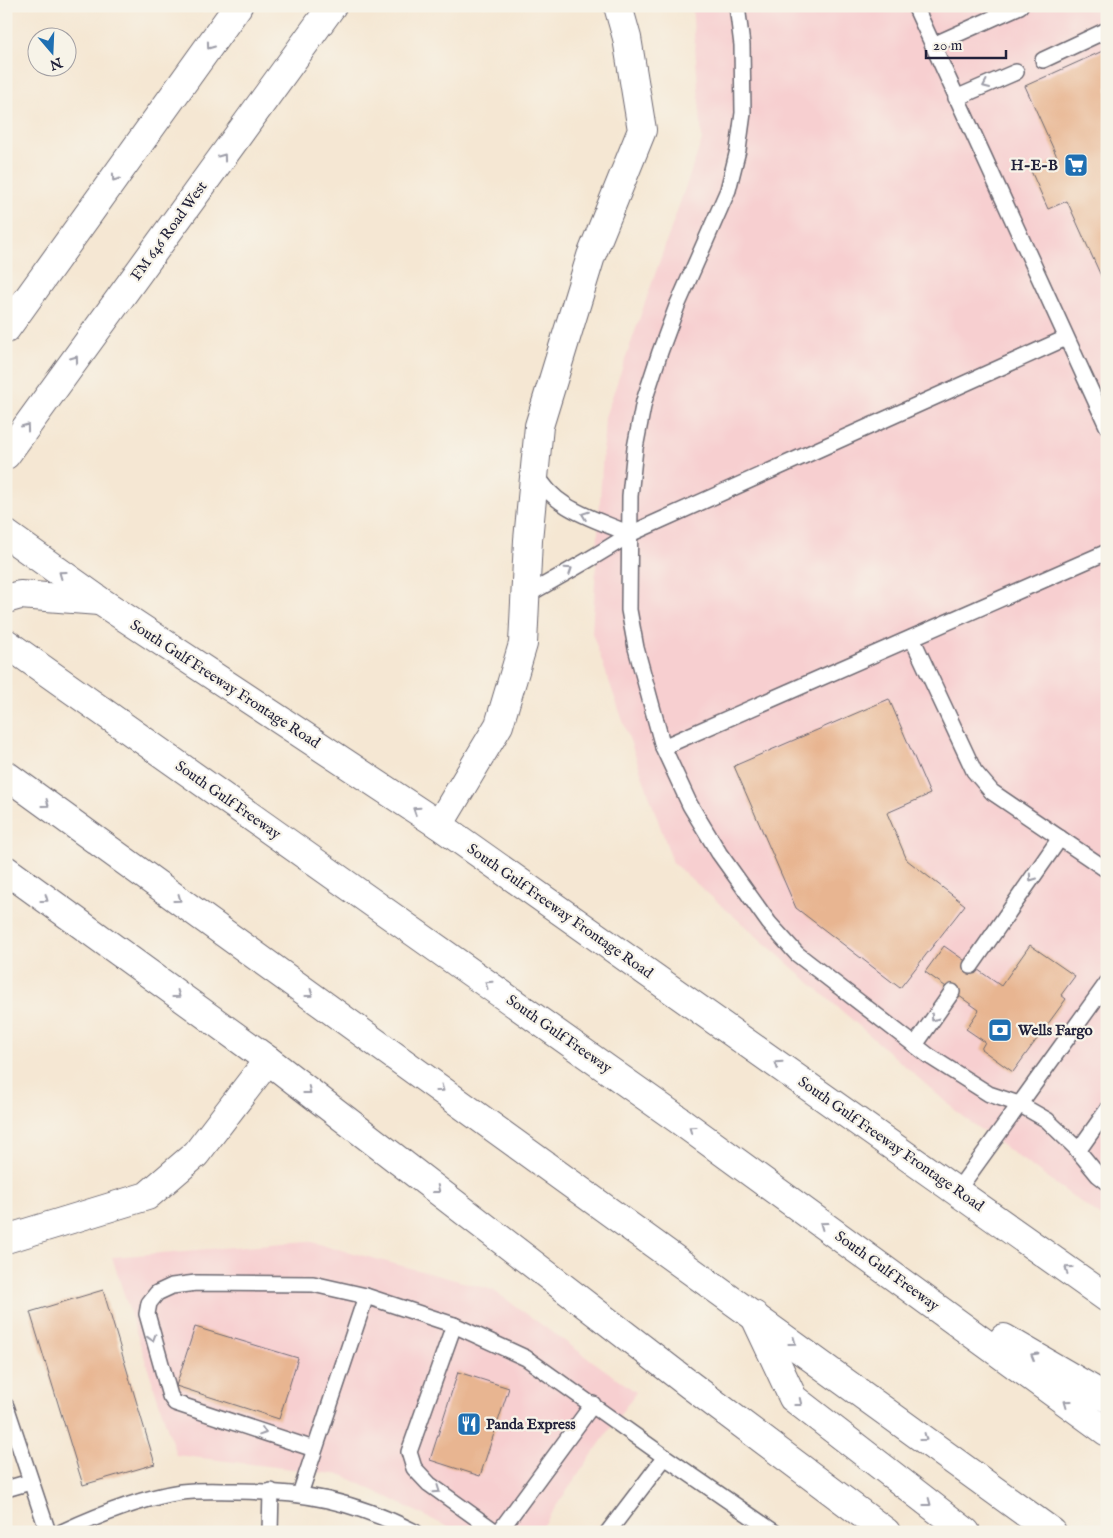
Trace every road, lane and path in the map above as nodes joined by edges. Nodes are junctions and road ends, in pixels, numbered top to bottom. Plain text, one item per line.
1 (238, 6) edge
2 (332, 6) edge
3 (618, 6) edge
4 (737, 6) edge
5 (915, 6) edge
6 (1020, 6) edge
7 (1107, 30) edge
8 (933, 45) junction
9 (1043, 60) dead end
10 (1016, 72) dead end
11 (956, 98) junction
12 (6, 330) edge
13 (1066, 338) junction
14 (1107, 426) edge
15 (6, 455) edge
16 (535, 468) junction
17 (6, 534) edge
18 (630, 534) junction
19 (1107, 552) edge
20 (527, 595) junction
21 (6, 599) edge
22 (100, 601) junction
23 (912, 638) junction
24 (6, 643) edge
25 (663, 747) junction
26 (6, 775) edge
27 (439, 825) junction
28 (1060, 838) junction
29 (6, 870) edge
30 (1107, 870) edge
31 (971, 966) dead end
32 (1107, 983) edge
33 (952, 992) dead end
34 (915, 1045) junction
35 (268, 1060) junction
36 (1019, 1104) junction
37 (1107, 1110) edge
38 (1078, 1151) junction
39 (1107, 1182) edge
40 (957, 1190) junction
41 (6, 1239) edge
42 (877, 1264) junction
43 (366, 1296) junction
44 (1107, 1298) edge
45 (754, 1314) junction
46 (454, 1325) junction
47 (1107, 1398) edge
48 (593, 1404) junction
49 (6, 1406) edge
50 (1107, 1432) edge
51 (314, 1449) junction
52 (665, 1457) junction
53 (30, 1482) junction
54 (6, 1489) edge
55 (272, 1490) junction
56 (300, 1494) junction
57 (615, 1529) edge
58 (48, 1532) edge
59 (62, 1532) edge
60 (270, 1532) edge
61 (415, 1532) edge
62 (497, 1532) edge
63 (774, 1532) edge
64 (886, 1532) edge
65 (966, 1532) edge
66 (1052, 1532) edge

1 -> 12 main road
15 -> 2 main road, FM 646 Road West
3 - 16 main road
4 - 18 lane
5 - 8 lane
6 - 8 lane
7 - 9 lane
8 - 11 lane
10 -> 11 lane
11 - 13 lane
13 - 14 lane
13 - 18 lane
18 -> 16 lane
16 - 20 main road
22 -> 17 main road, South Gulf Freeway Frontage Road
20 -> 18 lane
18 - 25 lane
19 - 23 lane
20 - 27 main road
21 - 22 main road
27 -> 22 main road, South Gulf Freeway Frontage Road
23 - 25 lane
23 - 28 lane
42 -> 24 main road, South Gulf Freeway
25 - 34 lane
26 -> 45 main road
40 -> 27 main road, South Gulf Freeway Frontage Road
28 - 30 lane
28 -> 31 lane
29 -> 35 main road
32 - 36 lane
33 -> 34 lane
34 - 36 lane
35 - 41 main road
35 -> 64 main road
36 - 38 lane
36 - 40 lane
37 - 38 lane
38 - 39 lane
44 -> 40 main road, South Gulf Freeway Frontage Road
47 -> 42 main road
50 -> 42 main road, South Gulf Freeway
43 - 46 lane
43 - 51 lane
43 -> 51 lane
45 -> 65 main road
45 -> 66 main road
46 - 48 lane
46 -> 62 lane
48 - 52 lane
48 - 62 lane
49 - 53 lane
51 - 56 lane
52 - 57 lane
52 - 63 lane
53 - 54 lane
53 - 58 lane
55 - 56 lane
55 - 59 lane
55 - 60 lane
56 - 61 lane

